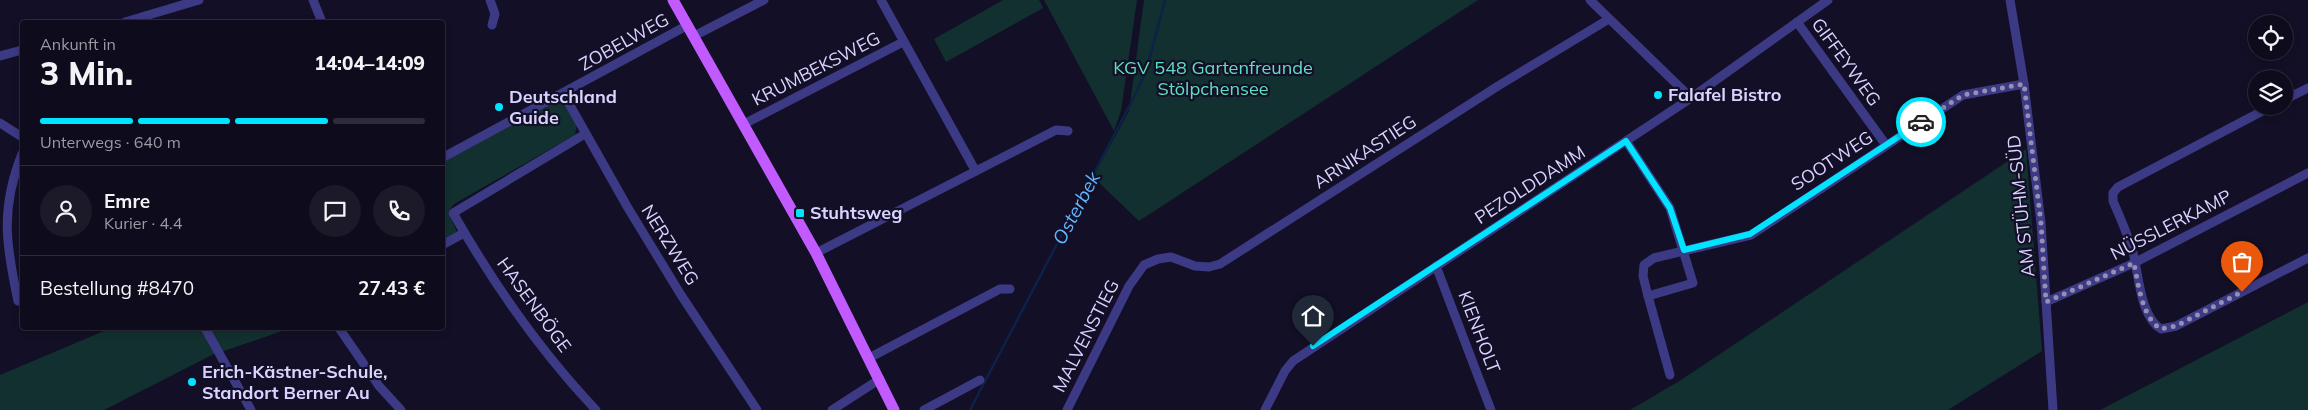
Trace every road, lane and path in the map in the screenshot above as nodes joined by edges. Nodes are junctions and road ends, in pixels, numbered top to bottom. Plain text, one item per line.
1 (199, 0) edge
2 (313, 0) edge
3 (490, 0) edge
4 (673, 0) edge
5 (764, 0) edge
6 (1590, 0) edge
7 (1828, 0) edge
8 (2010, 0) edge
9 (885, 2) edge
10 (495, 14) junction
11 (156, 18) edge
12 (504, 19) dead end
13 (1609, 19) junction
14 (140, 20) edge
15 (321, 20) edge
16 (1797, 22) junction
17 (492, 25) dead end
18 (688, 25) junction
19 (694, 36) junction
20 (903, 42) junction
21 (20, 51) edge
22 (0, 56) edge
23 (2024, 84) junction
24 (2308, 88) edge
25 (563, 94) junction
26 (2293, 96) edge
27 (1691, 98) junction
28 (2255, 115) edge
29 (0, 124) edge
30 (744, 124) junction
31 (1068, 131) dead end
32 (585, 134) junction
33 (20, 136) edge
34 (1626, 141) junction
35 (1886, 145) junction
36 (445, 156) edge
37 (20, 159) edge
38 (974, 170) junction
39 (2308, 173) edge
40 (464, 233) junction
41 (445, 244) edge
42 (1684, 250) junction
43 (816, 253) junction
44 (2308, 258) edge
45 (2134, 263) junction
46 (1436, 266) junction
47 (1135, 276) joint
48 (1010, 289) dead end
49 (1648, 296) junction
50 (18, 301) dead end
51 (2046, 302) junction
52 (206, 330) edge
53 (340, 330) edge
54 (869, 358) junction
55 (1670, 375) dead end
56 (880, 379) junction
57 (980, 380) dead end
58 (251, 410) edge
59 (401, 410) edge
60 (596, 410) edge
61 (757, 410) edge
62 (832, 410) edge
63 (894, 410) edge
64 (924, 410) edge
65 (1067, 410) edge
66 (1264, 410) edge
67 (1491, 410) edge
68 (2053, 410) edge

1 - 11 street
2 - 15 street
3 - 10 street
4 - 18 main road
5 - 19 street
6 - 13 street
7 - 16 street, PEZOLDDAMM
8 - 23 street, AM STÜHM-SÜD
9 - 20 street
10 - 12 street
10 - 17 street
11 - 14 street
13 - 27 street
13 - 47 street, ARNIKASTIEG
16 - 27 street, PEZOLDDAMM
16 - 35 street, GIFFEYWEG
18 - 19 main road
18 - 25 street, ZOBELWEG
19 - 30 main road
20 - 30 street, KRUMBEKSWEG
20 - 38 street
21 - 22 street
23 - 35 street, SOOTWEG
23 - 51 street, AM STÜHM-SÜD
24 - 26 street
25 - 32 street, NERZWEG
25 - 36 street, ZOBELWEG
27 - 34 street, PEZOLDDAMM
28 - 45 street
29 - 33 street
30 - 43 main road
31 - 38 street
32 - 40 street, HASENBÖGE
32 - 61 street, NERZWEG
34 - 42 street
34 - 46 street, PEZOLDDAMM
35 - 42 street, SOOTWEG
37 - 50 street
38 - 43 street
39 - 45 street, NÜSSLERKAMP
40 - 41 street
40 - 60 street, HASENBÖGE
42 - 49 street, SOOTWEG
42 - 49 street
43 - 54 main road
44 - 45 street
45 - 51 street, NÜSSLERKAMP
46 - 66 street, PEZOLDDAMM
46 - 67 street, KIENHOLT
47 - 65 street, MALVENSTIEG
48 - 54 street
49 - 55 street
51 - 68 street, AM STÜHM-SÜD
52 - 58 street
53 - 59 street
54 - 56 main road
56 - 62 street
56 - 63 main road
57 - 64 street

